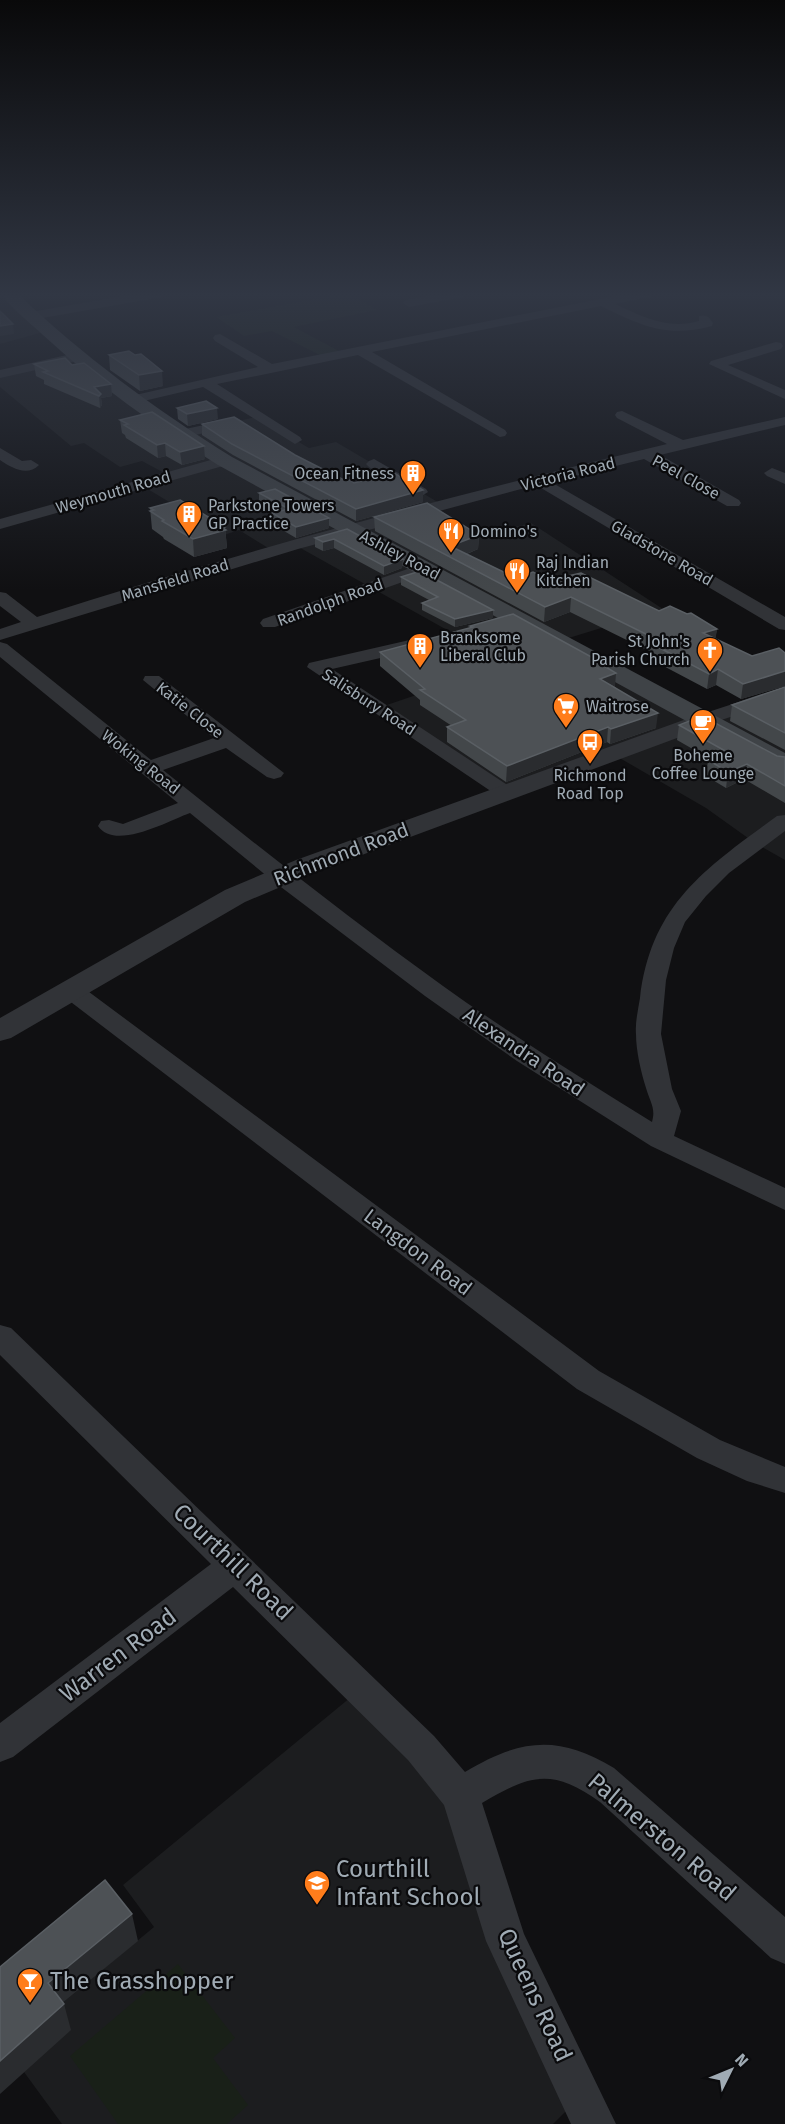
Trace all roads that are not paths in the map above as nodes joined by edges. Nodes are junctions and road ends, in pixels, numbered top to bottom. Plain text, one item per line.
1 (121, 392) edge
2 (163, 392) edge
3 (220, 392) edge
4 (430, 392) edge
5 (131, 400) junction
6 (256, 417) junction
7 (607, 418) dead end
8 (785, 421) edge
9 (500, 433) dead end
10 (181, 434) junction
11 (295, 440) dead end
12 (680, 445) junction
13 (0, 453) edge
14 (647, 454) junction
15 (225, 461) junction
16 (20, 467) dead end
17 (374, 472) dead end
18 (539, 481) junction
19 (731, 499) dead end
20 (441, 504) junction
21 (0, 524) edge
22 (351, 528) junction
23 (425, 568) junction
24 (0, 597) edge
25 (519, 619) junction
26 (269, 623) dead end
27 (34, 624) junction
28 (785, 625) edge
29 (488, 627) edge
30 (0, 635) edge
31 (433, 640) edge
32 (0, 648) edge
33 (152, 680) dead end
34 (785, 693) edge
35 (703, 720) junction
36 (228, 740) junction
37 (785, 764) edge
38 (148, 768) junction
39 (274, 773) dead end
40 (506, 792) junction
41 (195, 804) junction
42 (785, 821) edge
43 (109, 826) dead end
44 (281, 876) junction
45 (72, 991) junction
46 (0, 1031) edge
47 (660, 1140) junction
48 (785, 1200) edge
49 (0, 1335) edge
50 (785, 1480) edge
51 (236, 1565) junction
52 (0, 1744) edge
53 (460, 1795) junction
54 (785, 1944) edge
55 (594, 2124) edge

1 - 5 main road, Ashley Road
2 - 5 street
3 - 6 street
4 - 9 street
5 - 10 main road, Ashley Road
6 - 10 street
6 - 11 street
7 - 12 street
8 - 12 street, Victoria Road
10 - 15 main road, Ashley Road
12 - 14 street, Victoria Road
13 - 16 street
14 - 18 street, Victoria Road
14 - 19 street, Peel Close
15 - 21 street, Weymouth Road
15 - 22 main road, Ashley Road
17 - 20 street
18 - 20 street, Victoria Road
18 - 28 street, Gladstone Road
20 - 22 street, Victoria Road
22 - 23 main road, Ashley Road
22 - 27 street, Mansfield Road
23 - 25 main road, Ashley Road
23 - 26 street, Randolph Road
24 - 27 street
25 - 29 street
25 - 35 main road, Ashley Road
27 - 30 street, Mansfield Road
31 - 40 street, Salisbury Road
32 - 38 street, Woking Road
33 - 36 street, Katie Close
34 - 35 street
35 - 37 main road, Ashley Road
35 - 40 street, Richmond Road
36 - 38 street, Katie Close
36 - 39 street, Katie Close
38 - 41 street, Woking Road
40 - 44 street, Richmond Road
41 - 43 street
41 - 44 street, Woking Road
42 - 47 street
44 - 45 street, Richmond Road
44 - 47 street, Alexandra Road
45 - 46 street, Richmond Road
45 - 50 street, Langdon Road
47 - 48 street, Alexandra Road
49 - 51 street, Courthill Road
51 - 52 street, Warren Road
51 - 53 street, Courthill Road
53 - 54 street, Palmerston Road
53 - 55 street, Queens Road

